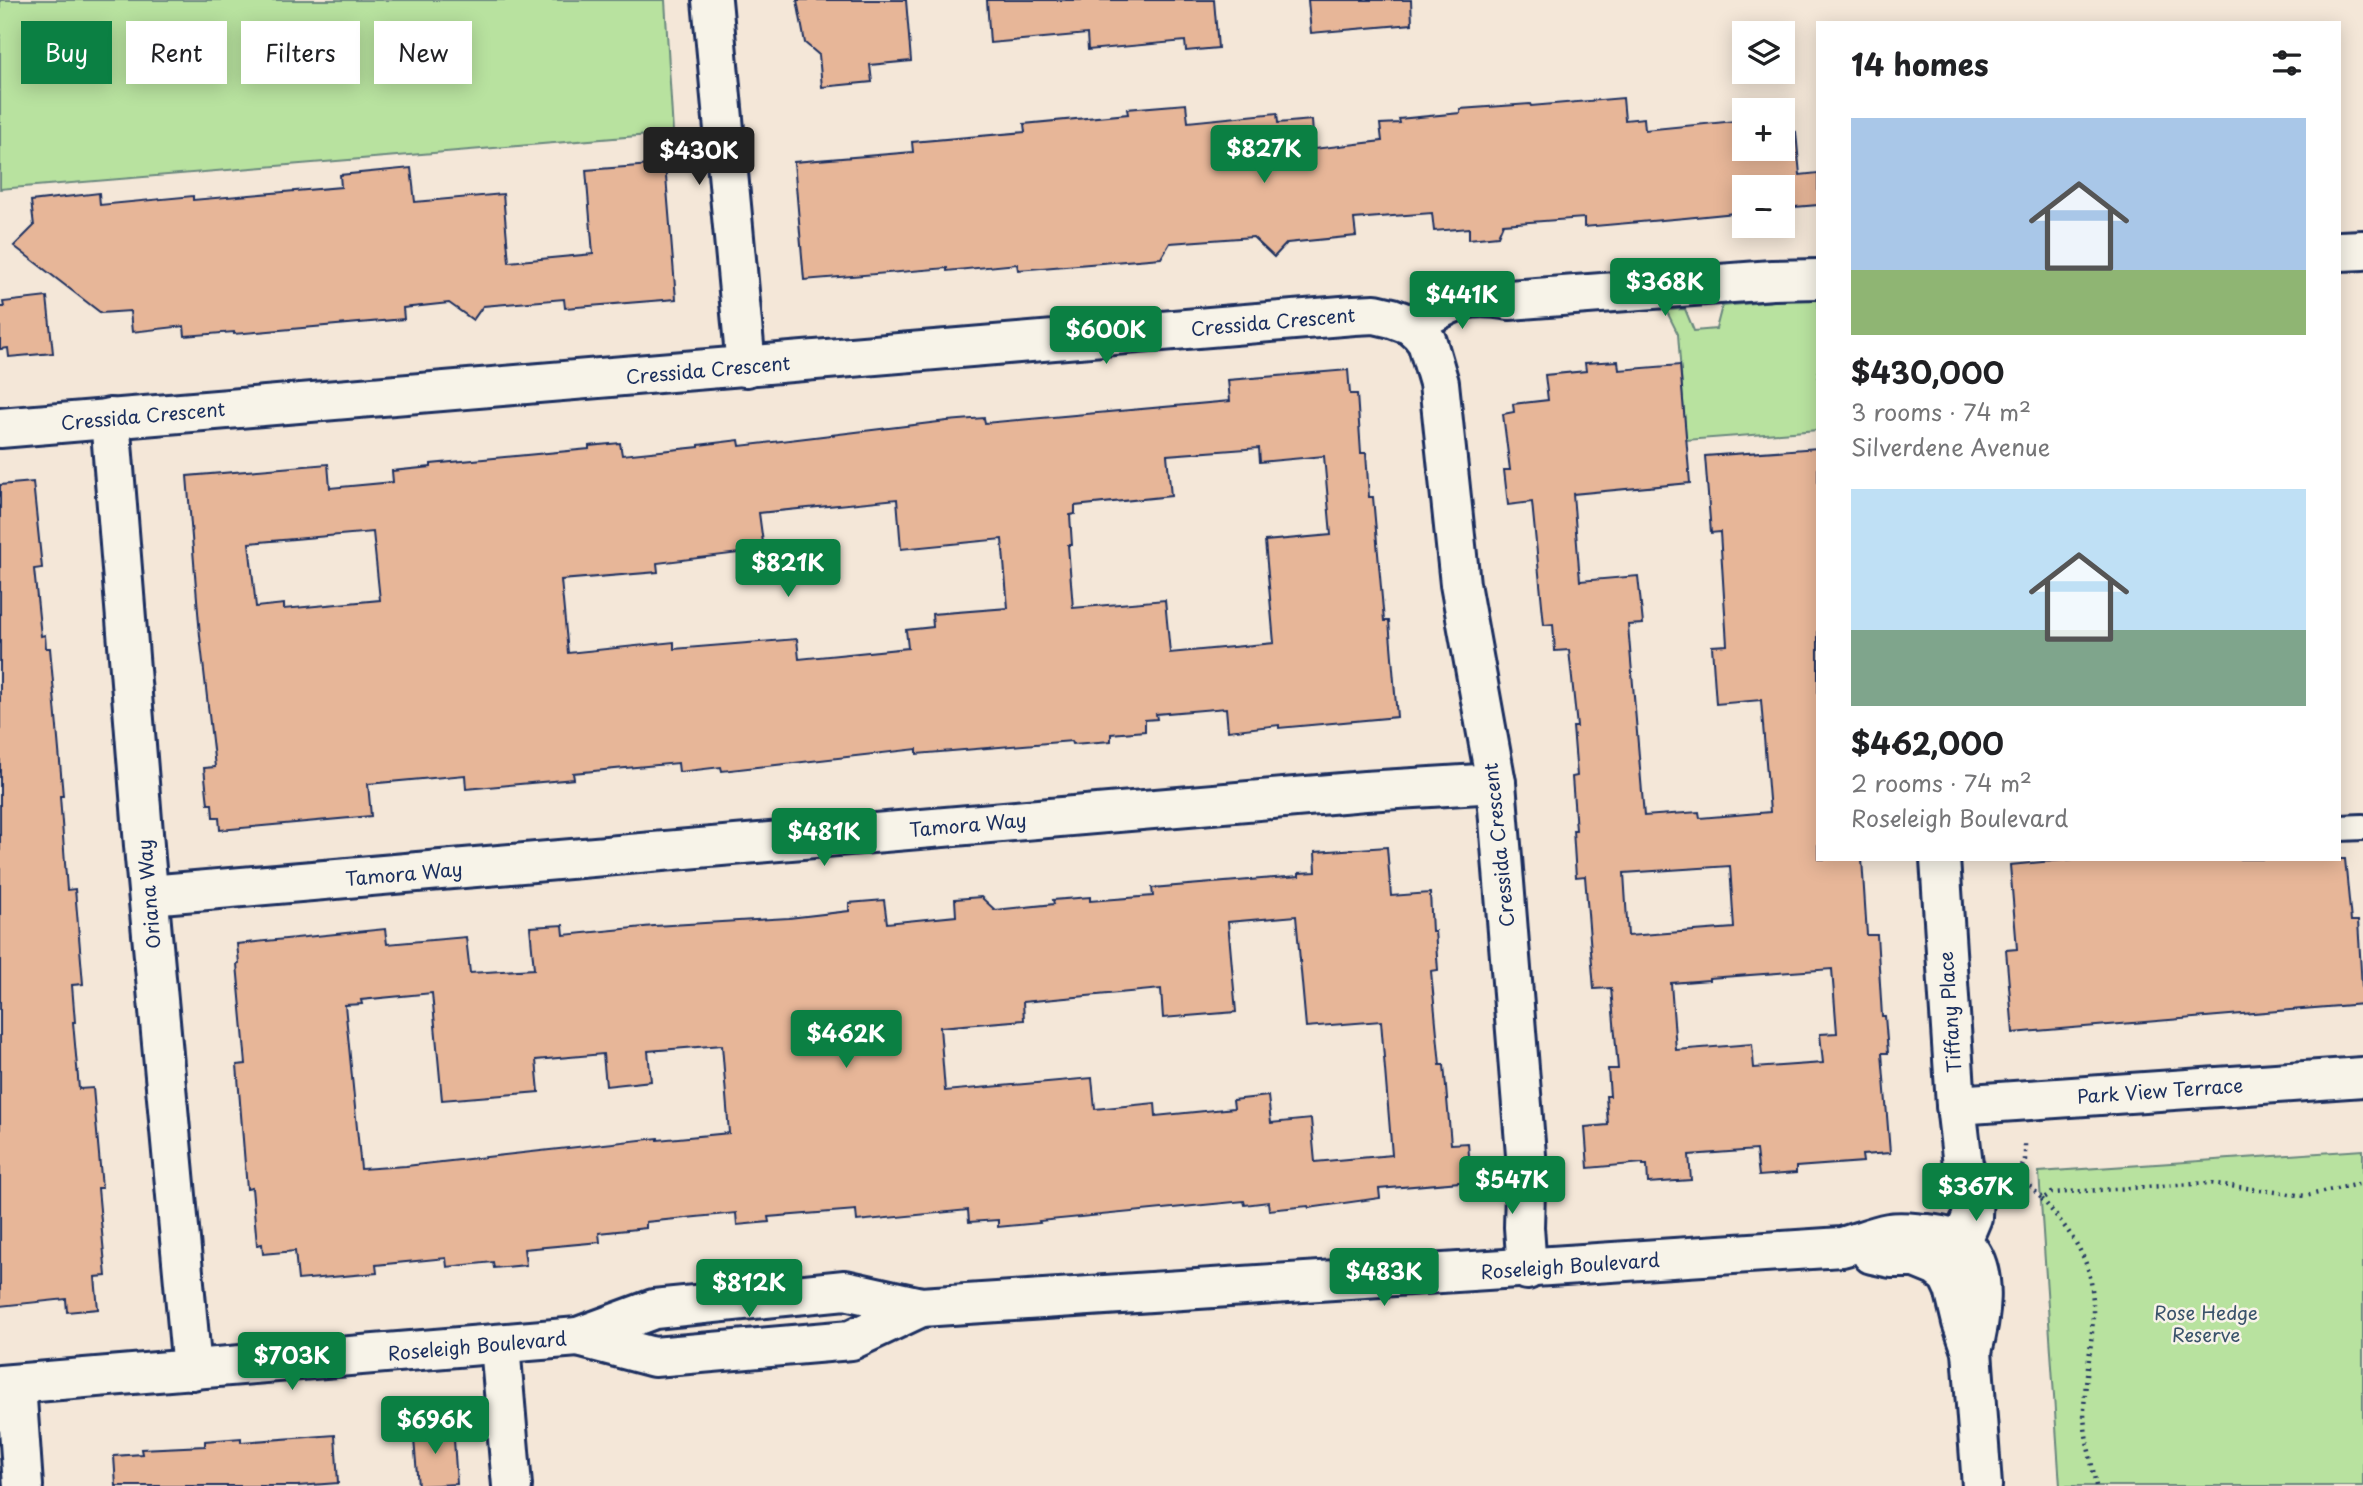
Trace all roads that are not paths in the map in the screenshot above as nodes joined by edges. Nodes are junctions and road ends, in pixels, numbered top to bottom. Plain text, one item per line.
1 (712, 0) edge
2 (2363, 250) edge
3 (2341, 251) edge
4 (1816, 279) edge
5 (1419, 334) junction
6 (746, 367) junction
7 (110, 418) junction
8 (0, 428) edge
9 (1496, 783) junction
10 (2363, 827) edge
11 (2341, 828) edge
12 (1940, 861) edge
13 (149, 895) junction
14 (2363, 1077) edge
15 (1956, 1105) junction
16 (1946, 1249) junction
17 (1538, 1269) junction
18 (921, 1307) junction
19 (578, 1337) junction
20 (500, 1345) junction
21 (192, 1370) junction
22 (8, 1385) edge
23 (23, 1486) edge
24 (512, 1486) edge
25 (1982, 1486) edge

1 - 6 street
2 - 3 street
4 - 5 street
5 - 6 street, Cressida Crescent
5 - 9 street, Cressida Crescent
6 - 7 street, Cressida Crescent
7 - 8 street, Cressida Crescent
7 - 13 street, Oriana Way
9 - 13 street, Tamora Way
9 - 17 street, Cressida Crescent
10 - 11 lane
12 - 15 street, Tiffany Place
13 - 21 street, Oriana Way
14 - 15 street, Park View Terrace
15 - 16 street, Tiffany Place
16 - 17 street, Roseleigh Boulevard
16 - 25 street
17 - 18 street, Roseleigh Boulevard
18 - 19 street, Roseleigh Boulevard
18 - 19 street, Roseleigh Boulevard
19 - 20 street, Roseleigh Boulevard
20 - 21 street, Roseleigh Boulevard
20 - 24 street
21 - 22 street, Roseleigh Boulevard
22 - 23 street

